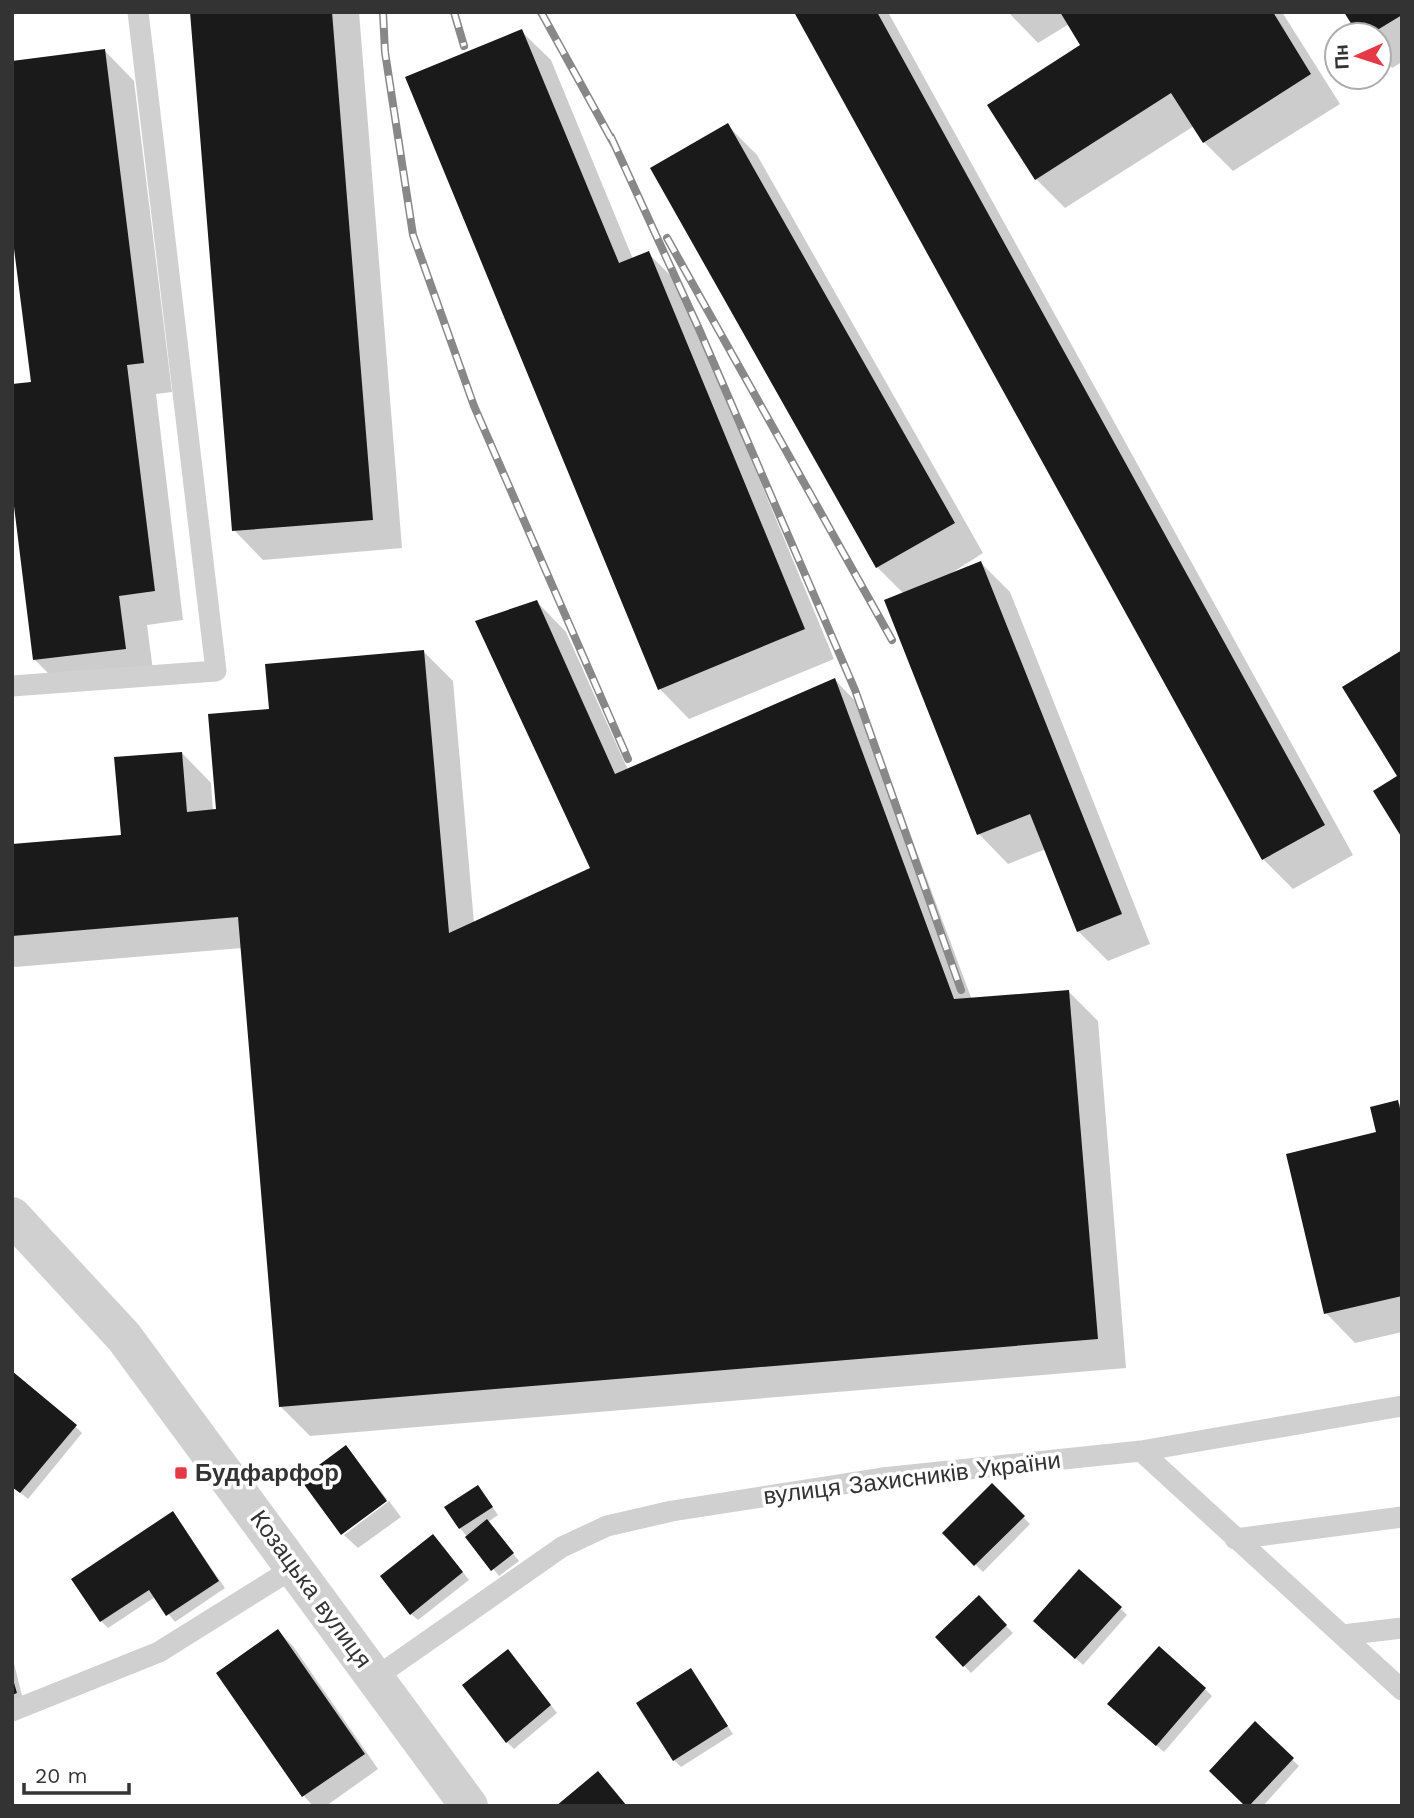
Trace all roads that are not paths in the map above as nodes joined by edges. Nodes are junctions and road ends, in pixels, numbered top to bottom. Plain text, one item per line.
1 (138, 12) edge
2 (12, 686) edge
3 (12, 1216) edge
4 (1402, 1406) edge
5 (1141, 1451) junction
6 (1402, 1517) edge
7 (1235, 1539) junction
8 (295, 1567) junction
9 (1402, 1629) edge
10 (1343, 1635) junction
11 (376, 1677) junction
12 (1402, 1690) edge
13 (12, 1711) edge
14 (469, 1806) edge

1 - 2 lane
3 - 8 street, Козацька вулиця
4 - 5 lane, вулиця Захисників України
5 - 7 lane
5 - 11 lane, вулиця Захисників України
6 - 7 lane
7 - 10 lane
8 - 11 street, Козацька вулиця
8 - 13 lane
9 - 10 lane
10 - 12 lane
11 - 14 street, Козацька вулиця

